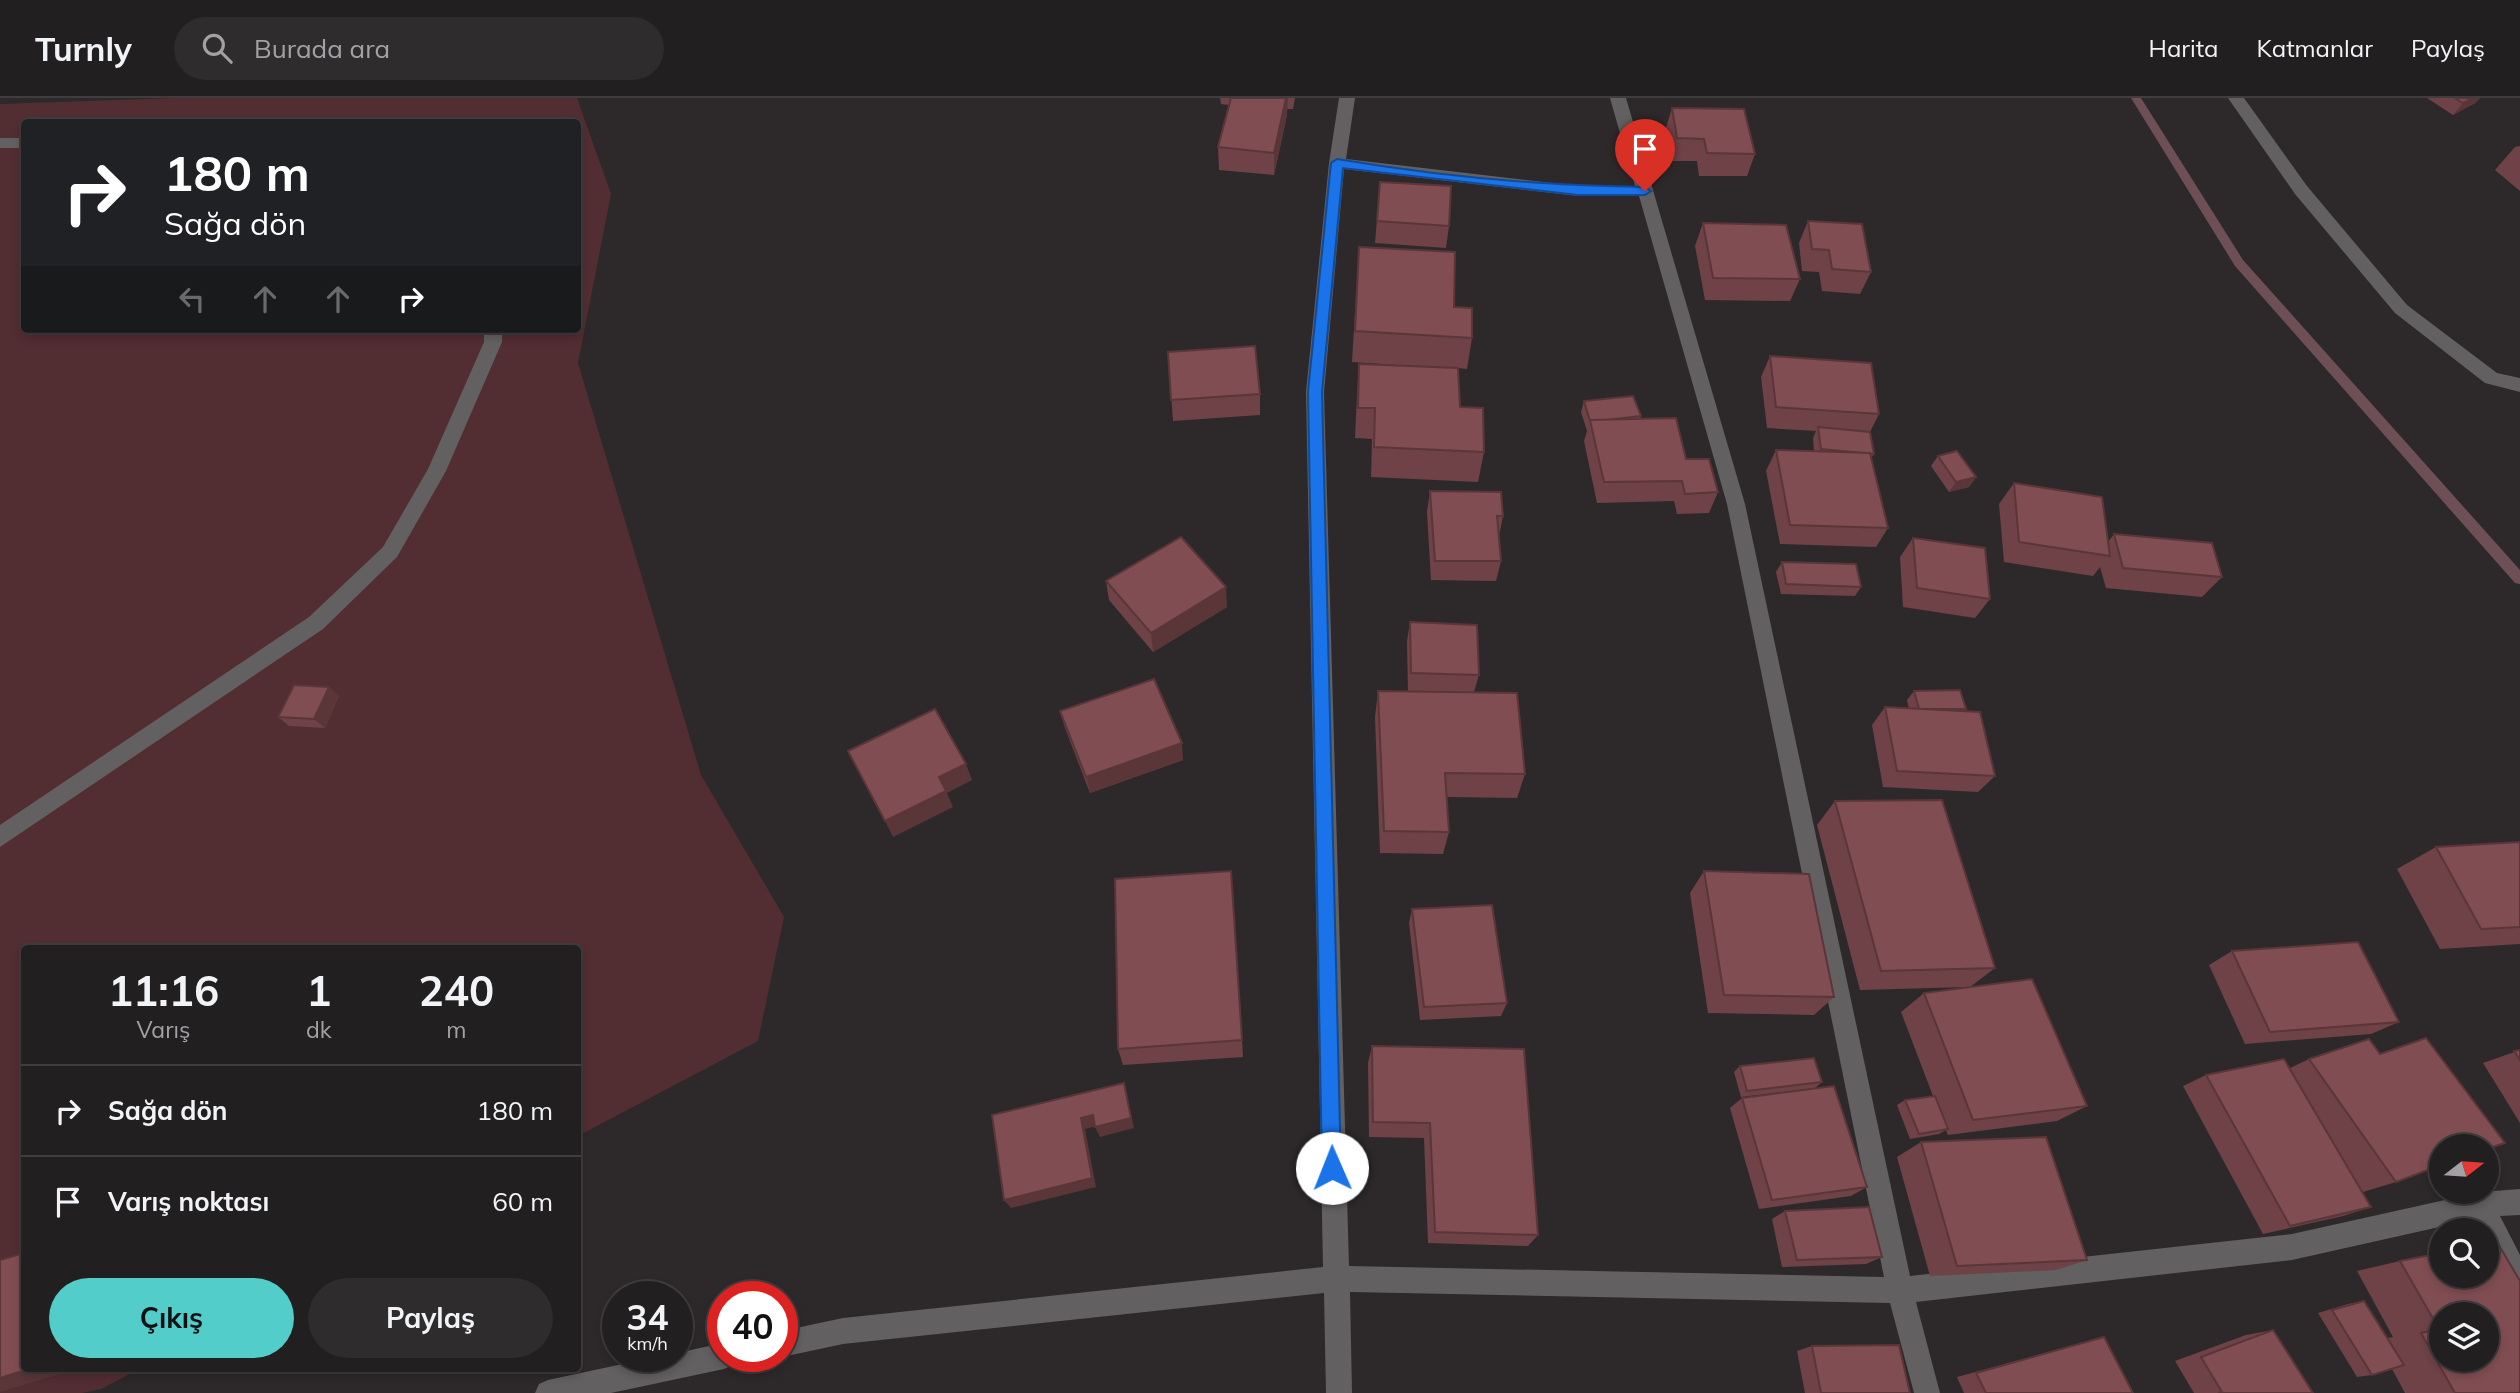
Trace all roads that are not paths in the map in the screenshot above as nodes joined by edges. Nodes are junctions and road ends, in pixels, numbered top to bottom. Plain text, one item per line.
1 (1347, 98) edge
2 (1618, 98) edge
3 (2236, 98) edge
4 (21, 142) edge
5 (0, 143) edge
6 (1337, 163) junction
7 (1645, 191) junction
8 (493, 333) edge
9 (2520, 385) edge
10 (0, 836) edge
11 (2520, 1202) edge
12 (2481, 1205) junction
13 (1334, 1279) junction
14 (2520, 1282) edge
15 (1900, 1290) junction
16 (798, 1341) edge
17 (707, 1360) edge
18 (548, 1393) edge
19 (1339, 1393) edge
20 (1927, 1393) edge

1 - 6 street
2 - 7 street
3 - 9 street
4 - 5 street
6 - 7 street
6 - 13 street
7 - 15 street
8 - 10 street
11 - 12 street
12 - 14 street
12 - 15 street
13 - 15 street
13 - 16 street
13 - 19 street
15 - 20 street
17 - 18 street

